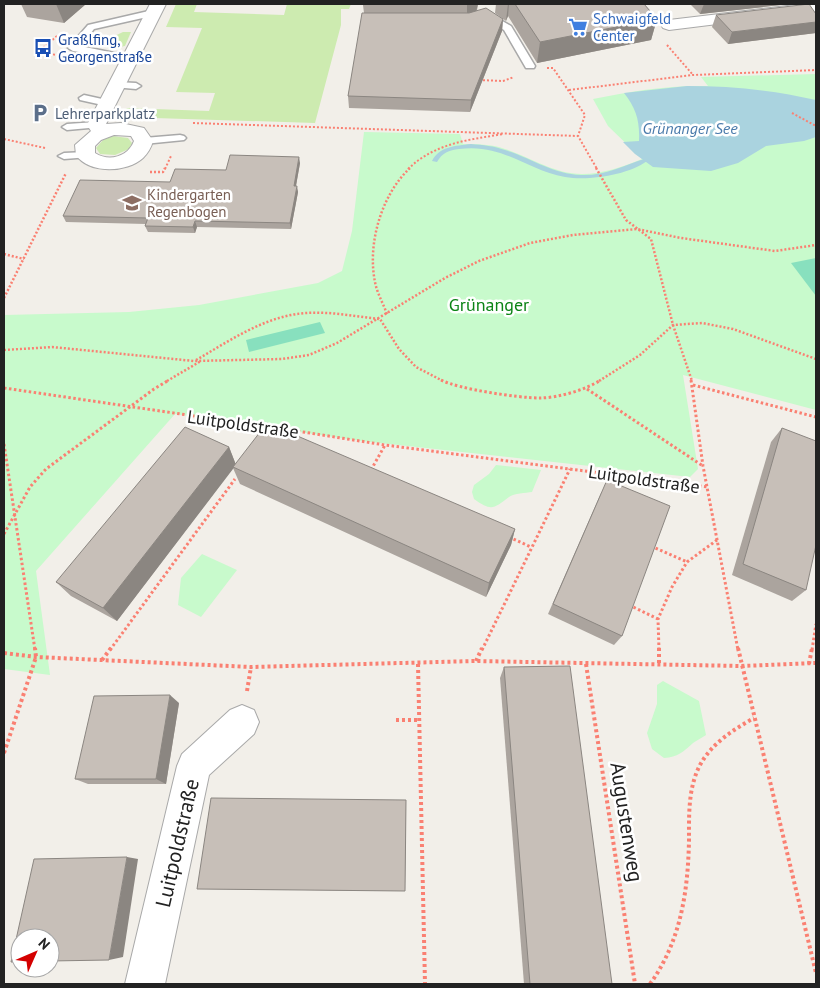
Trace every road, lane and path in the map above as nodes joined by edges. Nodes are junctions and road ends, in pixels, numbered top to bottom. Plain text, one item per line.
1 (814, 6) edge
2 (156, 8) edge
3 (740, 9) edge
4 (484, 11) edge
5 (669, 25) dead end
6 (130, 59) junction
7 (530, 66) junction
8 (816, 70) edge
9 (479, 80) edge
10 (117, 85) junction
11 (136, 86) dead end
12 (569, 90) junction
13 (84, 98) dead end
14 (108, 103) junction
15 (792, 113) dead end
16 (193, 123) dead end
17 (816, 126) edge
18 (68, 127) dead end
19 (99, 129) junction
20 (510, 132) junction
21 (578, 136) junction
22 (180, 138) dead end
23 (4, 140) edge
24 (144, 141) junction
25 (73, 156) junction
26 (637, 229) junction
27 (816, 245) edge
28 (4, 254) edge
29 (24, 258) junction
30 (4, 298) edge
31 (387, 314) junction
32 (380, 318) junction
33 (673, 324) junction
34 (4, 350) edge
35 (816, 359) edge
36 (194, 361) junction
37 (201, 361) junction
38 (693, 385) junction
39 (4, 388) edge
40 (587, 389) junction
41 (130, 407) junction
42 (816, 418) edge
43 (274, 428) junction
44 (269, 434) edge
45 (4, 444) edge
46 (384, 445) junction
47 (703, 466) junction
48 (570, 469) junction
49 (368, 475) edge
50 (235, 479) edge
51 (708, 487) junction
52 (14, 514) junction
53 (4, 534) edge
54 (504, 535) edge
55 (717, 540) junction
56 (651, 546) edge
57 (531, 547) junction
58 (688, 562) junction
59 (629, 605) edge
60 (658, 619) junction
61 (816, 624) edge
62 (4, 653) edge
63 (36, 657) junction
64 (102, 660) junction
65 (476, 661) junction
66 (816, 663) edge
67 (418, 664) junction
68 (586, 664) junction
69 (809, 664) junction
70 (659, 665) junction
71 (741, 666) junction
72 (754, 718) junction
73 (396, 720) dead end
74 (419, 720) junction
75 (242, 722) dead end
76 (4, 753) edge
77 (816, 974) edge
78 (145, 984) edge
79 (425, 984) edge
80 (635, 984) edge
81 (650, 984) edge

1 - 3 street
2 - 6 street
2 - 6 lane
3 - 5 street
4 - 7 lane
6 - 10 street
7 - 9 path
7 - 12 path
8 - 12 path
10 - 11 lane
10 - 14 street
12 - 21 path
13 - 14 lane
14 - 19 street
15 - 17 path
16 - 20 path
18 - 19 lane
19 - 24 street
19 - 25 street
20 - 21 path
20 - 31 path
21 - 26 path
22 - 24 lane
23 - 25 path
24 - 25 street
25 - 29 path
26 - 27 path
26 - 31 path
26 - 33 path
28 - 29 path
29 - 30 path
31 - 32 path
32 - 36 path
32 - 37 path
32 - 40 path
33 - 35 path
33 - 38 path
33 - 40 path
34 - 36 path
36 - 37 path
37 - 41 path
38 - 42 path
38 - 47 path
39 - 41 path, Luitpoldstraße
40 - 47 path
41 - 43 path, Luitpoldstraße
41 - 52 path
43 - 44 path
43 - 46 path, Luitpoldstraße
45 - 52 path
46 - 48 path, Luitpoldstraße
46 - 49 path
47 - 51 path
48 - 51 path, Luitpoldstraße
48 - 57 path
50 - 64 path
51 - 55 path, Luitpoldstraße
52 - 53 path
52 - 63 path
54 - 57 path
55 - 58 path
55 - 71 path, Luitpoldstraße
56 - 58 path
57 - 65 path
58 - 60 path
59 - 60 path
60 - 70 path
61 - 69 path
62 - 63 path
63 - 64 path
63 - 76 path
64 - 67 path
65 - 67 path
65 - 68 path
66 - 69 path
67 - 74 path
68 - 70 path
68 - 80 path, Augustenweg
69 - 71 path
70 - 71 path
71 - 72 path
72 - 77 path
72 - 81 path
73 - 74 path
74 - 79 path
75 - 78 street, Luitpoldstraße

